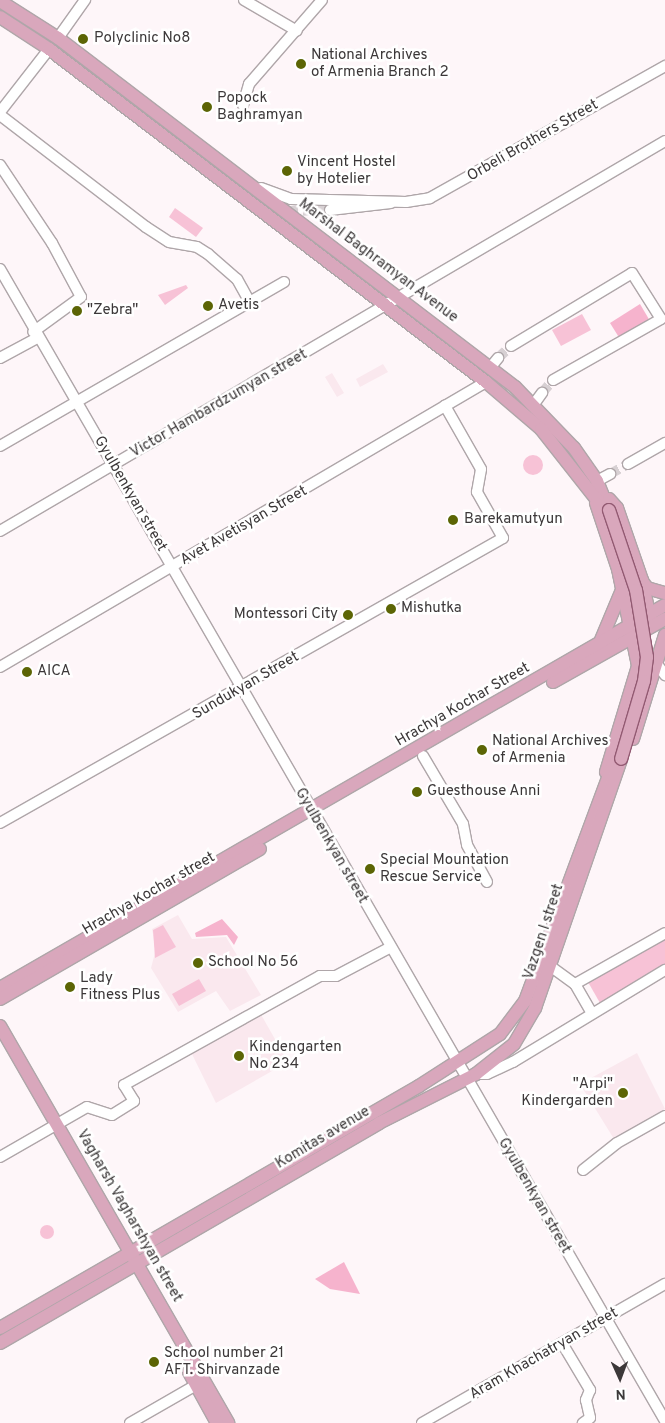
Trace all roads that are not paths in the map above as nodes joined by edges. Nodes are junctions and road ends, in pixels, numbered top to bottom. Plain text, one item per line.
1 (85, 0) edge
2 (244, 0) edge
3 (322, 0) edge
4 (0, 1) edge
5 (0, 18) edge
6 (297, 31) junction
7 (58, 38) junction
8 (49, 49) junction
9 (665, 66) edge
10 (243, 105) dead end
11 (0, 113) edge
12 (665, 141) edge
13 (185, 153) junction
14 (224, 164) junction
15 (0, 165) edge
16 (252, 198) tunnel mouth
17 (396, 202) junction
18 (330, 210) tunnel mouth
19 (0, 269) edge
20 (284, 282) dead end
21 (397, 296) junction
22 (248, 299) junction
23 (386, 305) junction
24 (663, 318) edge
25 (35, 335) junction
26 (511, 346) tunnel mouth
27 (0, 358) edge
28 (553, 380) tunnel mouth
29 (486, 382) junction
30 (542, 393) tunnel mouth
31 (77, 403) junction
32 (534, 404) junction
33 (445, 406) junction
34 (665, 443) edge
35 (0, 446) edge
36 (628, 464) tunnel mouth
37 (113, 466) junction
38 (610, 474) tunnel mouth
39 (598, 490) junction
40 (0, 532) edge
41 (172, 568) junction
42 (642, 580) junction
43 (623, 588) junction
44 (665, 592) edge
45 (665, 605) edge
46 (665, 619) edge
47 (641, 625) junction
48 (665, 635) edge
49 (598, 647) junction
50 (612, 652) junction
51 (657, 664) junction
52 (638, 666) junction
53 (0, 667) edge
54 (665, 675) edge
55 (241, 689) junction
56 (423, 756) junction
57 (609, 782) junction
58 (312, 814) junction
59 (0, 823) edge
60 (487, 882) dead end
61 (665, 933) edge
62 (389, 948) junction
63 (550, 966) junction
64 (665, 970) edge
65 (575, 984) junction
66 (0, 988) edge
67 (0, 999) edge
68 (592, 1014) junction
69 (0, 1026) edge
70 (0, 1042) edge
71 (456, 1064) junction
72 (470, 1076) junction
73 (665, 1116) edge
74 (54, 1126) junction
75 (0, 1157) edge
76 (583, 1170) dead end
77 (131, 1260) junction
78 (665, 1284) edge
79 (606, 1318) junction
80 (0, 1328) edge
81 (0, 1343) edge
82 (562, 1343) junction
83 (196, 1385) junction
84 (665, 1421) edge
85 (130, 1423) edge
86 (217, 1423) edge
87 (228, 1423) edge
88 (422, 1423) edge
89 (583, 1423) edge

1 - 7 street
2 - 6 street
3 - 6 street
4 - 7 main road, Marshal Baghramyan Avenue
5 - 8 main road, Marshal Baghramyan Avenue
6 - 10 street
7 - 14 main road, Marshal Baghramyan Avenue
8 - 11 street
8 - 13 main road, Marshal Baghramyan Avenue
9 - 17 street, Orbeli Brothers Street
11 - 22 street
12 - 21 street, Victor Hambardzumyan street
13 - 16 street
13 - 23 main road, Marshal Baghramyan Avenue
14 - 17 street, Orbeli Brothers Street
14 - 21 main road, Marshal Baghramyan Avenue
15 - 25 street
17 - 18 street, Orbeli Brothers Street
19 - 25 street, Gyulbenkyan street
20 - 22 street
21 - 23 street, Victor Hambardzumyan street
21 - 32 main road, Marshal Baghramyan Avenue
22 - 31 street
23 - 29 main road, Marshal Baghramyan Avenue
23 - 37 street, Victor Hambardzumyan street
24 - 26 street
24 - 28 street
25 - 27 street
25 - 31 street, Gyulbenkyan street
29 - 33 street, Avet Avetisyan Street
29 - 39 main road, Marshal Baghramyan Avenue
30 - 32 street
31 - 35 street
31 - 37 street, Gyulbenkyan street
32 - 39 main road, Marshal Baghramyan Avenue
33 - 41 street, Avet Avetisyan Street
33 - 55 street, Sundukyan Street
34 - 36 street
37 - 40 street, Victor Hambardzumyan street
37 - 41 street, Gyulbenkyan street
38 - 39 street
39 - 42 main road
39 - 43 main road
39 - 47 main road, Marshal Baghramyan Avenue, bridge
41 - 53 street, Avet Avetisyan Street
41 - 55 street, Gyulbenkyan street
42 - 43 main road
42 - 44 main road
42 - 47 main road
43 - 47 main road
43 - 49 main road
45 - 47 main road
46 - 47 main road
47 - 49 main road, Hrachya Kochar Street
47 - 50 main road, Hrachya Kochar Street
47 - 52 main road
47 - 57 main road, Vazgen I street, bridge
48 - 51 main road, Vazgen I street
49 - 58 main road, Hrachya Kochar Street
50 - 52 main road
50 - 56 main road, Hrachya Kochar Street
51 - 52 main road
51 - 54 street
51 - 57 main road, Vazgen I street
52 - 57 main road, Vazgen I street
55 - 58 street, Gyulbenkyan street
55 - 59 street, Sundukyan Street
56 - 58 main road, Hrachya Kochar Street
56 - 60 street
57 - 63 main road, Vazgen I street
57 - 71 main road, Vazgen I street
58 - 62 street, Gyulbenkyan street
58 - 66 main road, Hrachya Kochar street
58 - 67 main road, Hrachya Kochar street
61 - 65 street
62 - 71 street, Gyulbenkyan street
62 - 74 street
63 - 65 street
63 - 72 main road, Vazgen I street
64 - 68 street, Komitas avenue
65 - 68 street
68 - 72 street, Komitas avenue
69 - 74 main road, Vagharsh Vagharshyan street
70 - 74 main road, Vagharsh Vagharshyan street
71 - 72 street, Gyulbenkyan street
71 - 77 main road, Komitas avenue
72 - 77 main road, Komitas avenue
72 - 79 street, Gyulbenkyan street
73 - 76 street
74 - 75 street
74 - 77 main road, Vagharsh Vagharshyan street
77 - 80 main road, Komitas avenue
77 - 81 main road, Komitas avenue
77 - 83 main road, Vagharsh Vagharshyan street
77 - 87 main road, Vagharsh Vagharshyan street
78 - 79 street, Aram Khachatryan street
79 - 82 street, Aram Khachatryan street
79 - 84 street, Gyulbenkyan street
82 - 88 street, Aram Khachatryan street
82 - 89 street
83 - 85 street
83 - 86 main road, Vagharsh Vagharshyan street

